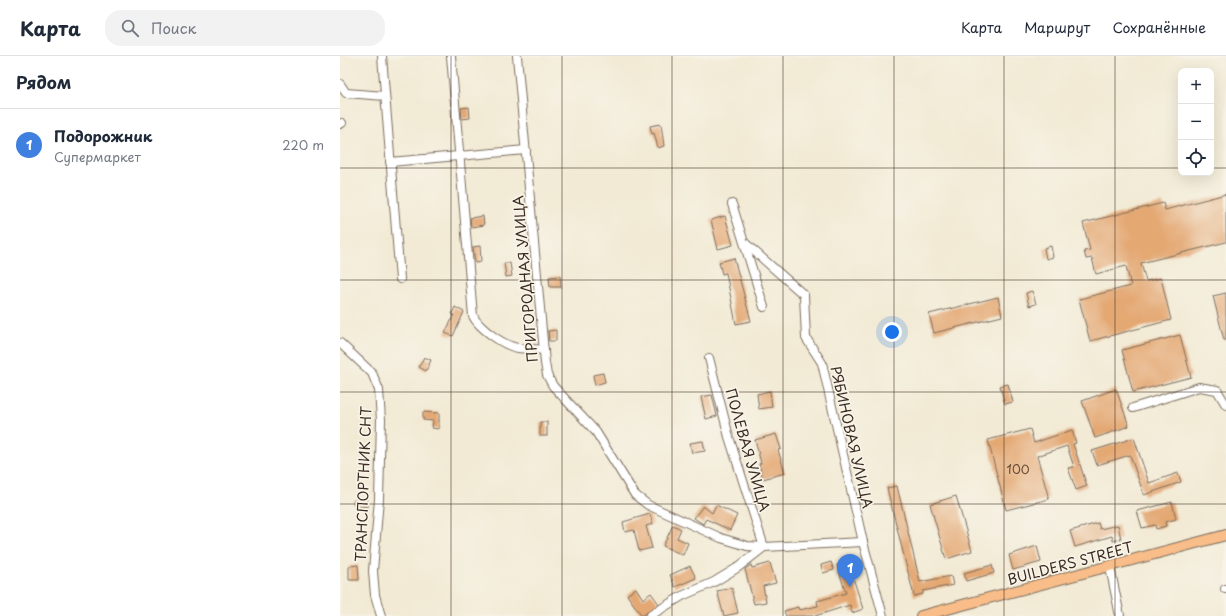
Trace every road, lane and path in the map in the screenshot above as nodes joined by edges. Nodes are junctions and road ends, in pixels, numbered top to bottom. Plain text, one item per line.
1 (382, 56) edge
2 (451, 56) edge
3 (517, 56) edge
4 (340, 84) edge
5 (385, 96) junction
6 (526, 150) junction
7 (460, 156) junction
8 (390, 162) junction
9 (732, 204) dead end
10 (745, 243) junction
11 (400, 280) dead end
12 (764, 307) dead end
13 (340, 343) edge
14 (544, 350) junction
15 (709, 358) dead end
16 (1226, 405) edge
17 (1133, 408) dead end
18 (1226, 535) edge
19 (863, 542) junction
20 (764, 547) junction
21 (1110, 567) junction
22 (651, 615) edge
23 (381, 616) edge
24 (883, 616) edge
25 (921, 616) edge
26 (1120, 616) edge

1 - 5 lane
2 - 7 lane
3 - 6 lane, ПРИГОРОДНАЯ УЛИЦА
4 - 5 lane
5 - 8 lane
6 - 7 lane
6 - 14 lane, ПРИГОРОДНАЯ УЛИЦА
7 - 8 lane
7 - 14 lane
8 - 11 lane
9 - 10 lane
10 - 12 lane
10 - 19 lane, РЯБИНОВАЯ УЛИЦА
13 - 23 lane, ТРАНСПОРТНИК СНТ
14 - 20 lane, ПРИГОРОДНАЯ УЛИЦА
15 - 20 lane, ПОЛЕВАЯ УЛИЦА
16 - 17 lane
18 - 21 main road, BUILDERS STREET
19 - 20 lane, ПРИГОРОДНАЯ УЛИЦА
19 - 24 lane, РЯБИНОВАЯ УЛИЦА
20 - 22 lane
21 - 25 main road, BUILDERS STREET
21 - 26 lane

